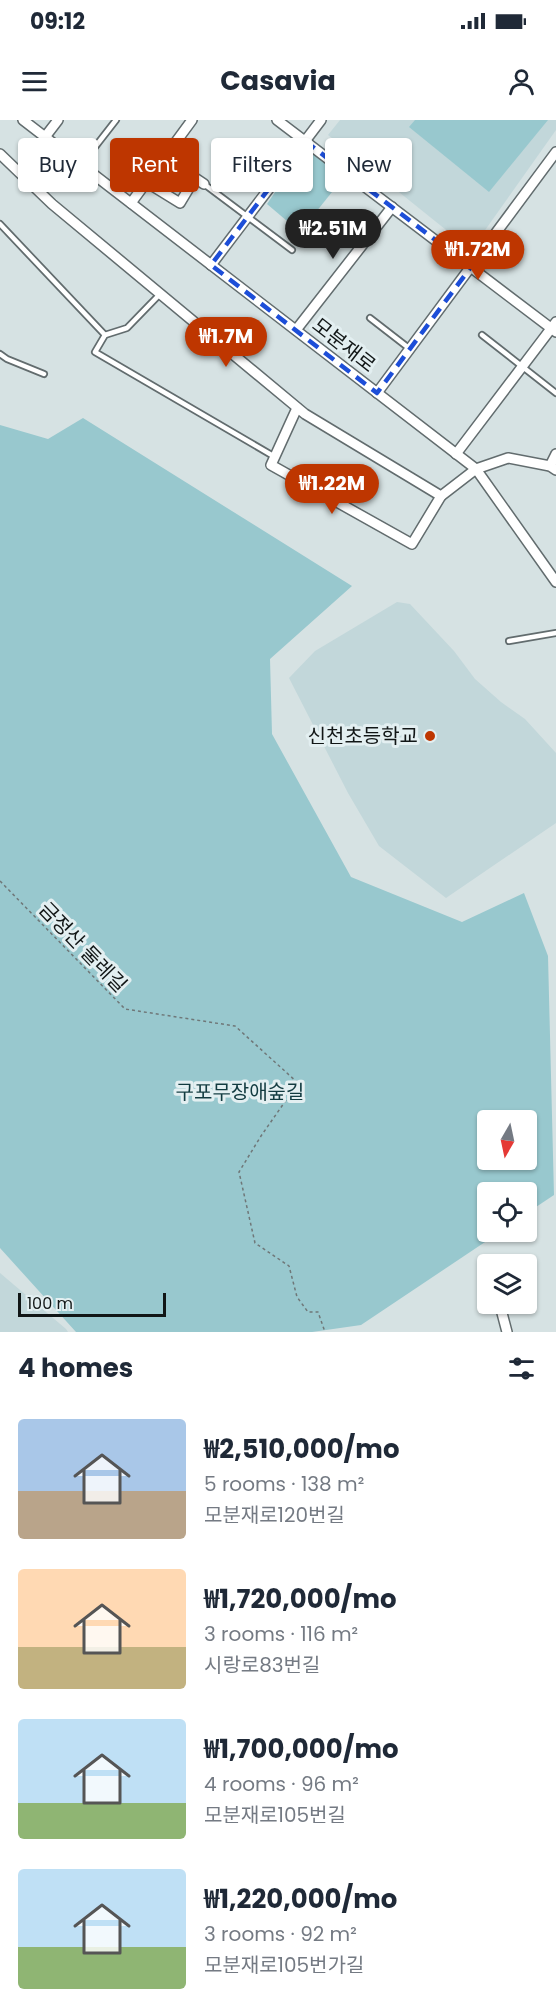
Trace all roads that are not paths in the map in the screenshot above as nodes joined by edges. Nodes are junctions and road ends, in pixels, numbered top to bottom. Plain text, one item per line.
1 (23, 120) edge
2 (58, 120) edge
3 (116, 120) edge
4 (192, 120) edge
5 (278, 120) edge
6 (321, 120) edge
7 (45, 137) joint
8 (179, 138) edge
9 (301, 138) edge
10 (307, 138) edge
11 (98, 143) edge
12 (313, 147) edge
13 (556, 152) edge
14 (0, 154) edge
15 (98, 178) edge
16 (199, 181) edge
17 (204, 184) joint
18 (139, 192) edge
19 (162, 192) edge
20 (187, 192) edge
21 (267, 192) edge
22 (131, 203) junction
23 (392, 207) junction
24 (248, 217) junction
25 (0, 224) edge
26 (292, 250) dead end
27 (211, 265) junction
28 (471, 267) junction
29 (161, 293) junction
30 (370, 318) dead end
31 (554, 327) edge
32 (296, 330) junction
33 (105, 335) junction
34 (482, 335) dead end
35 (410, 349) junction
36 (0, 354) edge
37 (522, 367) junction
38 (44, 374) dead end
39 (377, 393) junction
40 (556, 393) edge
41 (297, 408) junction
42 (456, 454) junction
43 (556, 454) edge
44 (275, 457) junction
45 (553, 468) edge
46 (476, 469) junction
47 (441, 496) junction
48 (556, 582) edge
49 (556, 633) edge
50 (508, 641) dead end
51 (502, 1314) edge
52 (507, 1332) edge

1 - 7 street, 모분재로
2 - 7 street
3 - 11 lane
4 - 8 street
5 - 9 street
6 - 10 street
12 - 23 street
13 - 28 street
14 - 29 street
15 - 22 street, 모분재로
16 - 17 street
17 - 24 lane
18 - 22 street
19 - 20 street
21 - 24 street
22 - 27 street, 모분재로
23 - 28 street
23 - 32 street
24 - 26 lane
24 - 27 street
25 - 33 lane
27 - 32 street, 모분재로
28 - 31 street
28 - 35 street
29 - 33 lane
29 - 41 street
30 - 35 lane
31 - 37 street
32 - 39 street, 모분재로
33 - 44 lane
34 - 37 lane
35 - 39 street
36 - 38 lane
37 - 40 lane
37 - 42 street
39 - 42 street, 모분재로
41 - 44 street
41 - 47 street
42 - 46 street, 모분재로
43 - 45 street
44 - 47 street
45 - 46 street
46 - 47 street
46 - 48 street, 모분재로
49 - 50 lane
51 - 52 street

